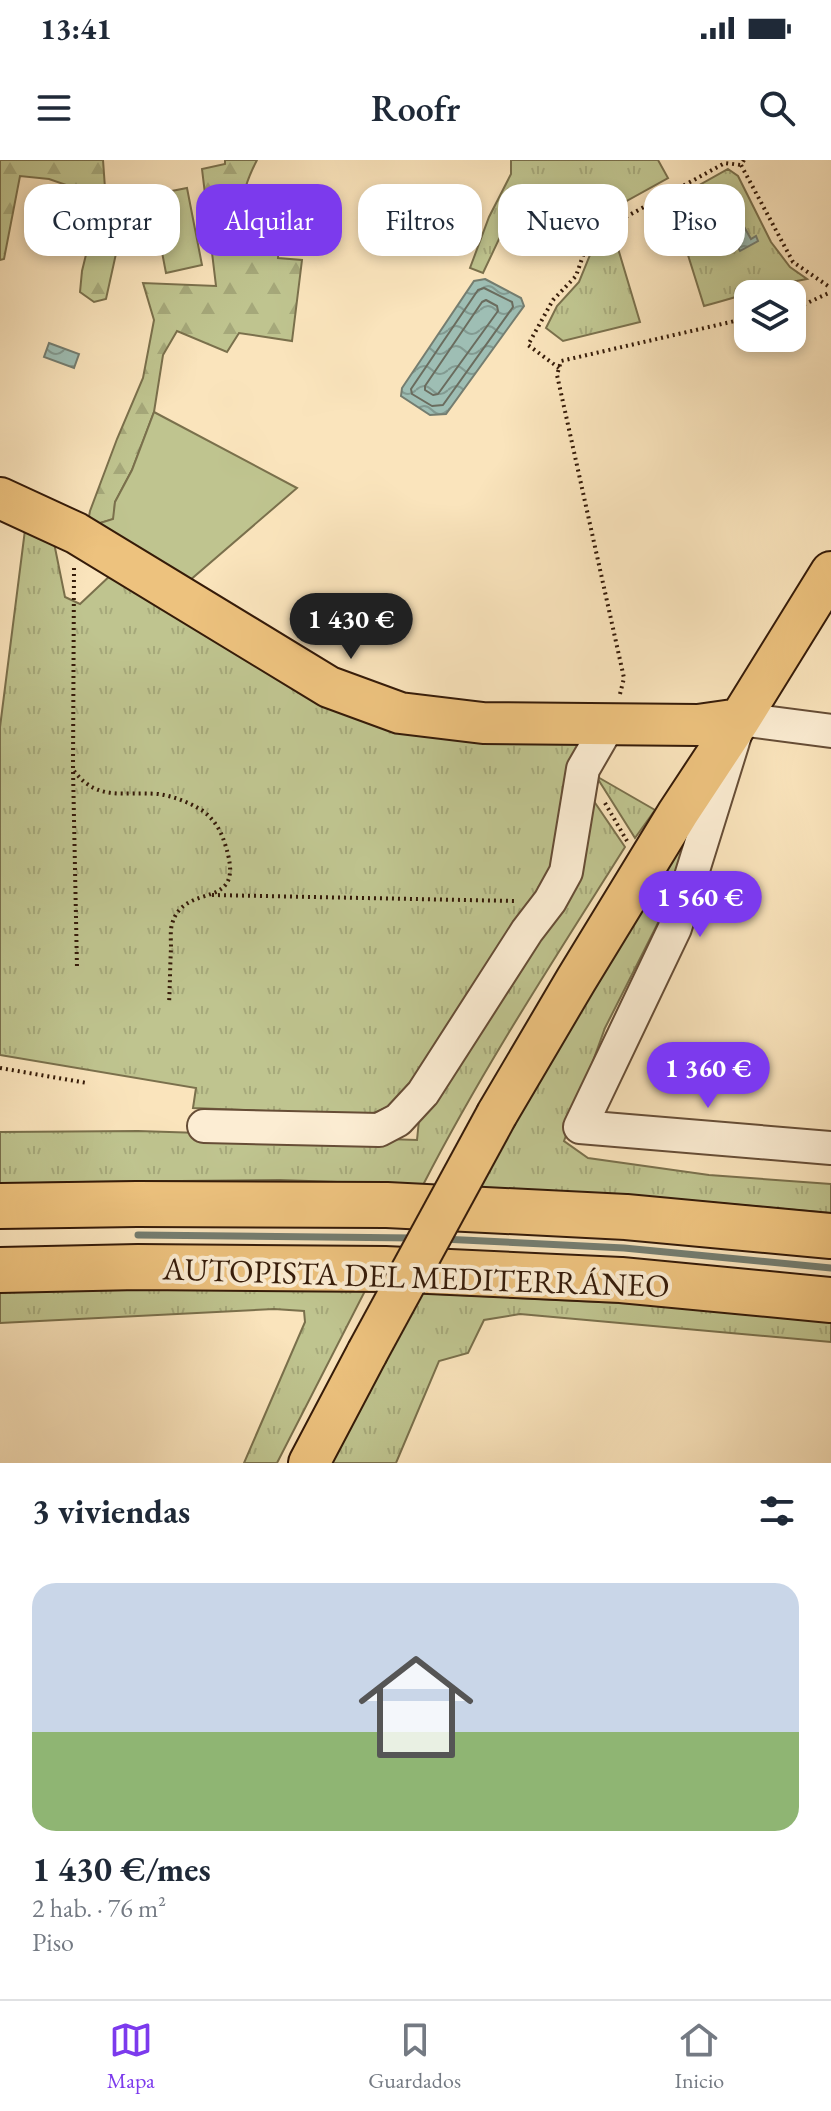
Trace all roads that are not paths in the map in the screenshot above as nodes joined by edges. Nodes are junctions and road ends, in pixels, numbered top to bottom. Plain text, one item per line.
1 (0, 498) edge
2 (831, 572) edge
3 (740, 719) junction
4 (609, 724) junction
5 (831, 731) edge
6 (204, 1126) dead end
7 (831, 1148) edge
8 (0, 1206) edge
9 (831, 1236) edge
10 (0, 1270) edge
11 (831, 1300) edge
12 (309, 1463) edge

1 - 4 main road
2 - 3 main road
3 - 4 main road
3 - 5 street
3 - 7 street
3 - 12 main road, bridge
4 - 6 street
8 - 9 highway, AUTOPISTA DEL MEDITERRÁNEO
10 - 11 highway, AUTOPISTA DEL MEDITERRÁNEO

